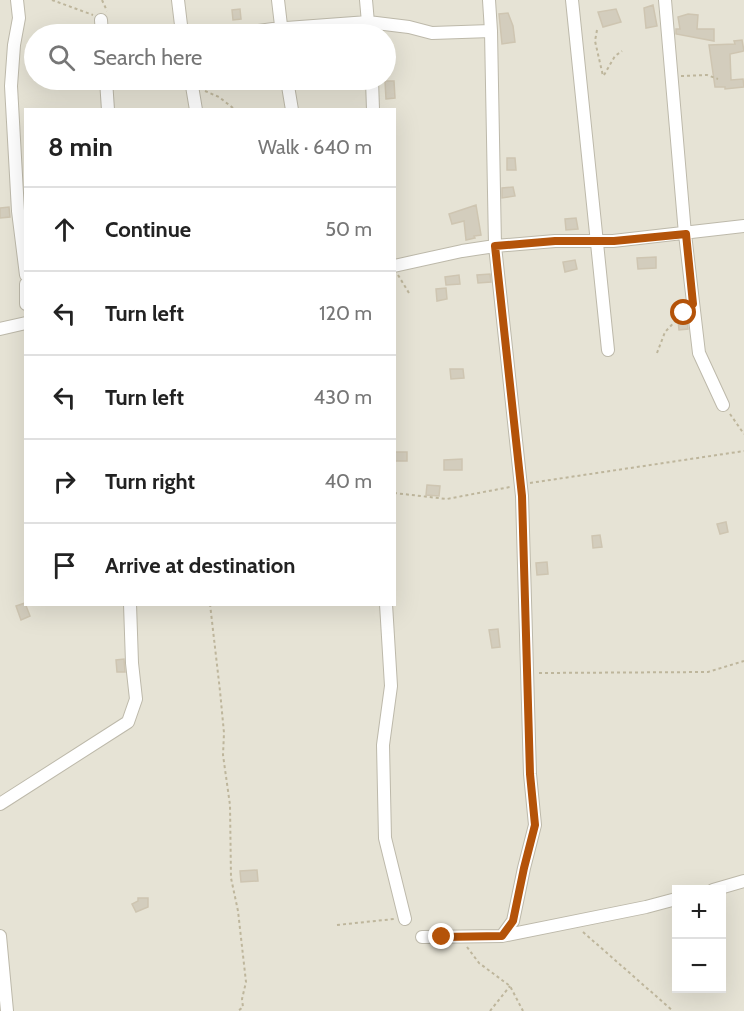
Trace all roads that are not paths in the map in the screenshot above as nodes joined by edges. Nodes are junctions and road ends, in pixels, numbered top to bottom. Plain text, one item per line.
1 (17, 0) edge
2 (178, 0) edge
3 (278, 0) edge
4 (366, 0) edge
5 (489, 0) edge
6 (572, 0) edge
7 (665, 0) edge
8 (101, 20) dead end
9 (101, 24) edge
10 (181, 24) edge
11 (280, 24) edge
12 (368, 24) edge
13 (396, 27) edge
14 (491, 31) junction
15 (107, 90) edge
16 (192, 90) edge
17 (289, 90) edge
18 (372, 90) edge
19 (108, 108) edge
20 (196, 108) edge
21 (292, 108) edge
22 (373, 108) edge
23 (744, 226) edge
24 (686, 234) junction
25 (597, 241) junction
26 (495, 246) junction
27 (24, 259) edge
28 (396, 266) edge
29 (24, 323) edge
30 (0, 329) edge
31 (608, 350) dead end
32 (723, 405) road end
33 (130, 606) edge
34 (386, 606) edge
35 (0, 804) edge
36 (744, 881) edge
37 (726, 886) edge
38 (672, 900) edge
39 (405, 919) road end
40 (0, 936) edge
41 (502, 936) junction
42 (422, 937) dead end
43 (7, 1011) edge

1 - 27 street
2 - 10 street
3 - 11 street
4 - 12 street
5 - 14 street
6 - 25 street
7 - 24 street
8 - 9 street
13 - 14 street
14 - 26 street
15 - 19 street
16 - 20 street
17 - 21 street
18 - 22 street
23 - 24 street
24 - 25 street
24 - 32 street
25 - 26 street
25 - 31 street
26 - 28 street
26 - 41 street
29 - 30 street
33 - 35 street
34 - 39 street
36 - 37 street
38 - 41 street
40 - 43 street
41 - 42 street

